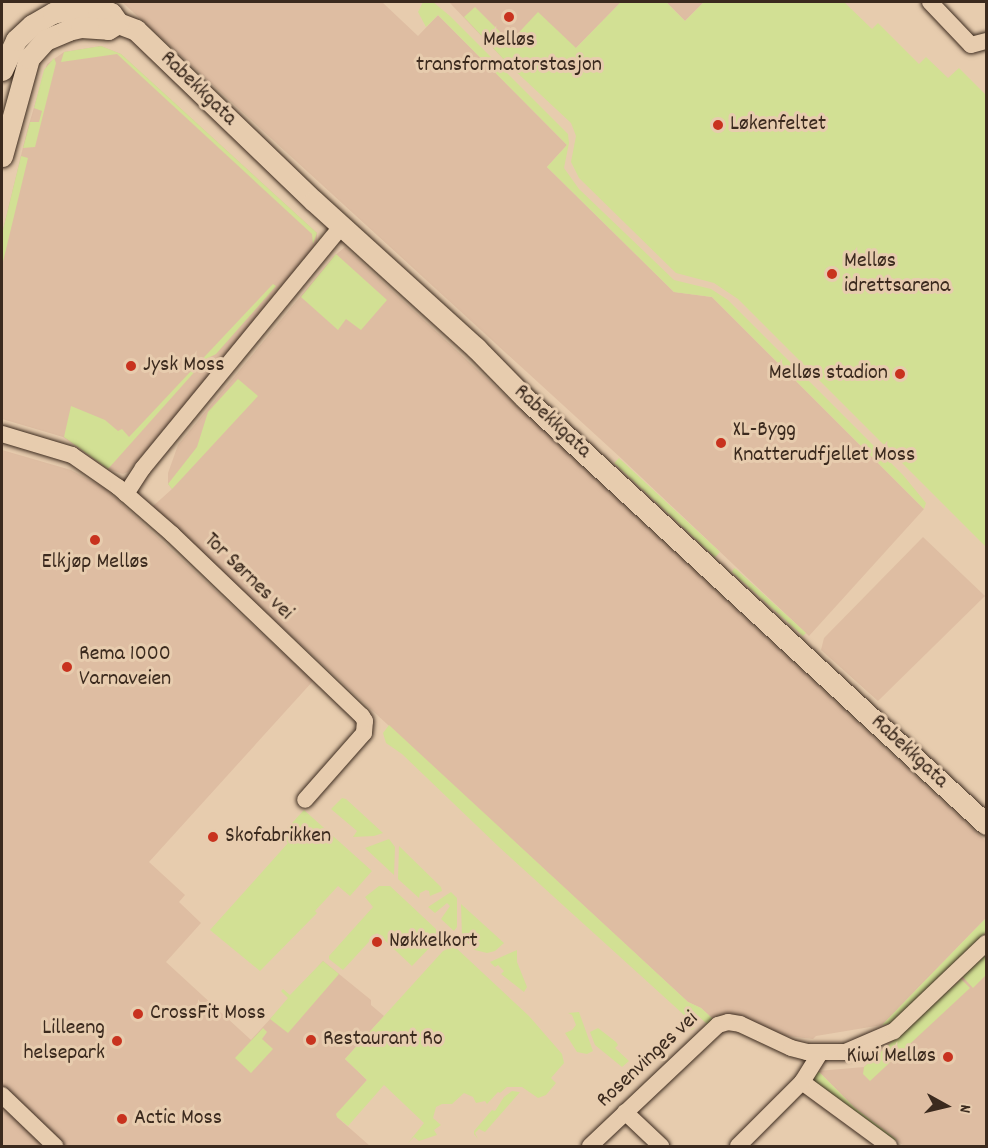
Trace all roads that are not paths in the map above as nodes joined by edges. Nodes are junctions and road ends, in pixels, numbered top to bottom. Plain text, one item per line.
1 (930, 2) edge
2 (74, 5) edge
3 (52, 7) edge
4 (118, 23) junction
5 (68, 30) junction
6 (987, 41) edge
7 (2, 70) edge
8 (2, 156) edge
9 (342, 226) junction
10 (2, 434) edge
11 (126, 494) junction
12 (305, 801) dead end
13 (987, 824) edge
14 (987, 943) edge
15 (820, 1053) junction
16 (802, 1082) junction
17 (2, 1095) edge
18 (625, 1112) junction
19 (55, 1146) edge
20 (590, 1146) edge
21 (661, 1146) edge
22 (738, 1146) edge
23 (889, 1146) edge

1 - 6 street
2 - 3 street
2 - 4 street, Rabekkgata
2 - 5 street
3 - 5 street
3 - 7 street
4 - 5 street
4 - 9 street, Rabekkgata
5 - 8 street
9 - 11 street
9 - 13 street, Rabekkgata
10 - 11 street, Tor Sørnes vei
11 - 12 street, Tor Sørnes vei
14 - 15 street, Rosenvinges vei
15 - 16 street
15 - 18 street, Rosenvinges vei
16 - 22 street
16 - 23 street
17 - 19 street
18 - 20 street, Rosenvinges vei
18 - 21 street

